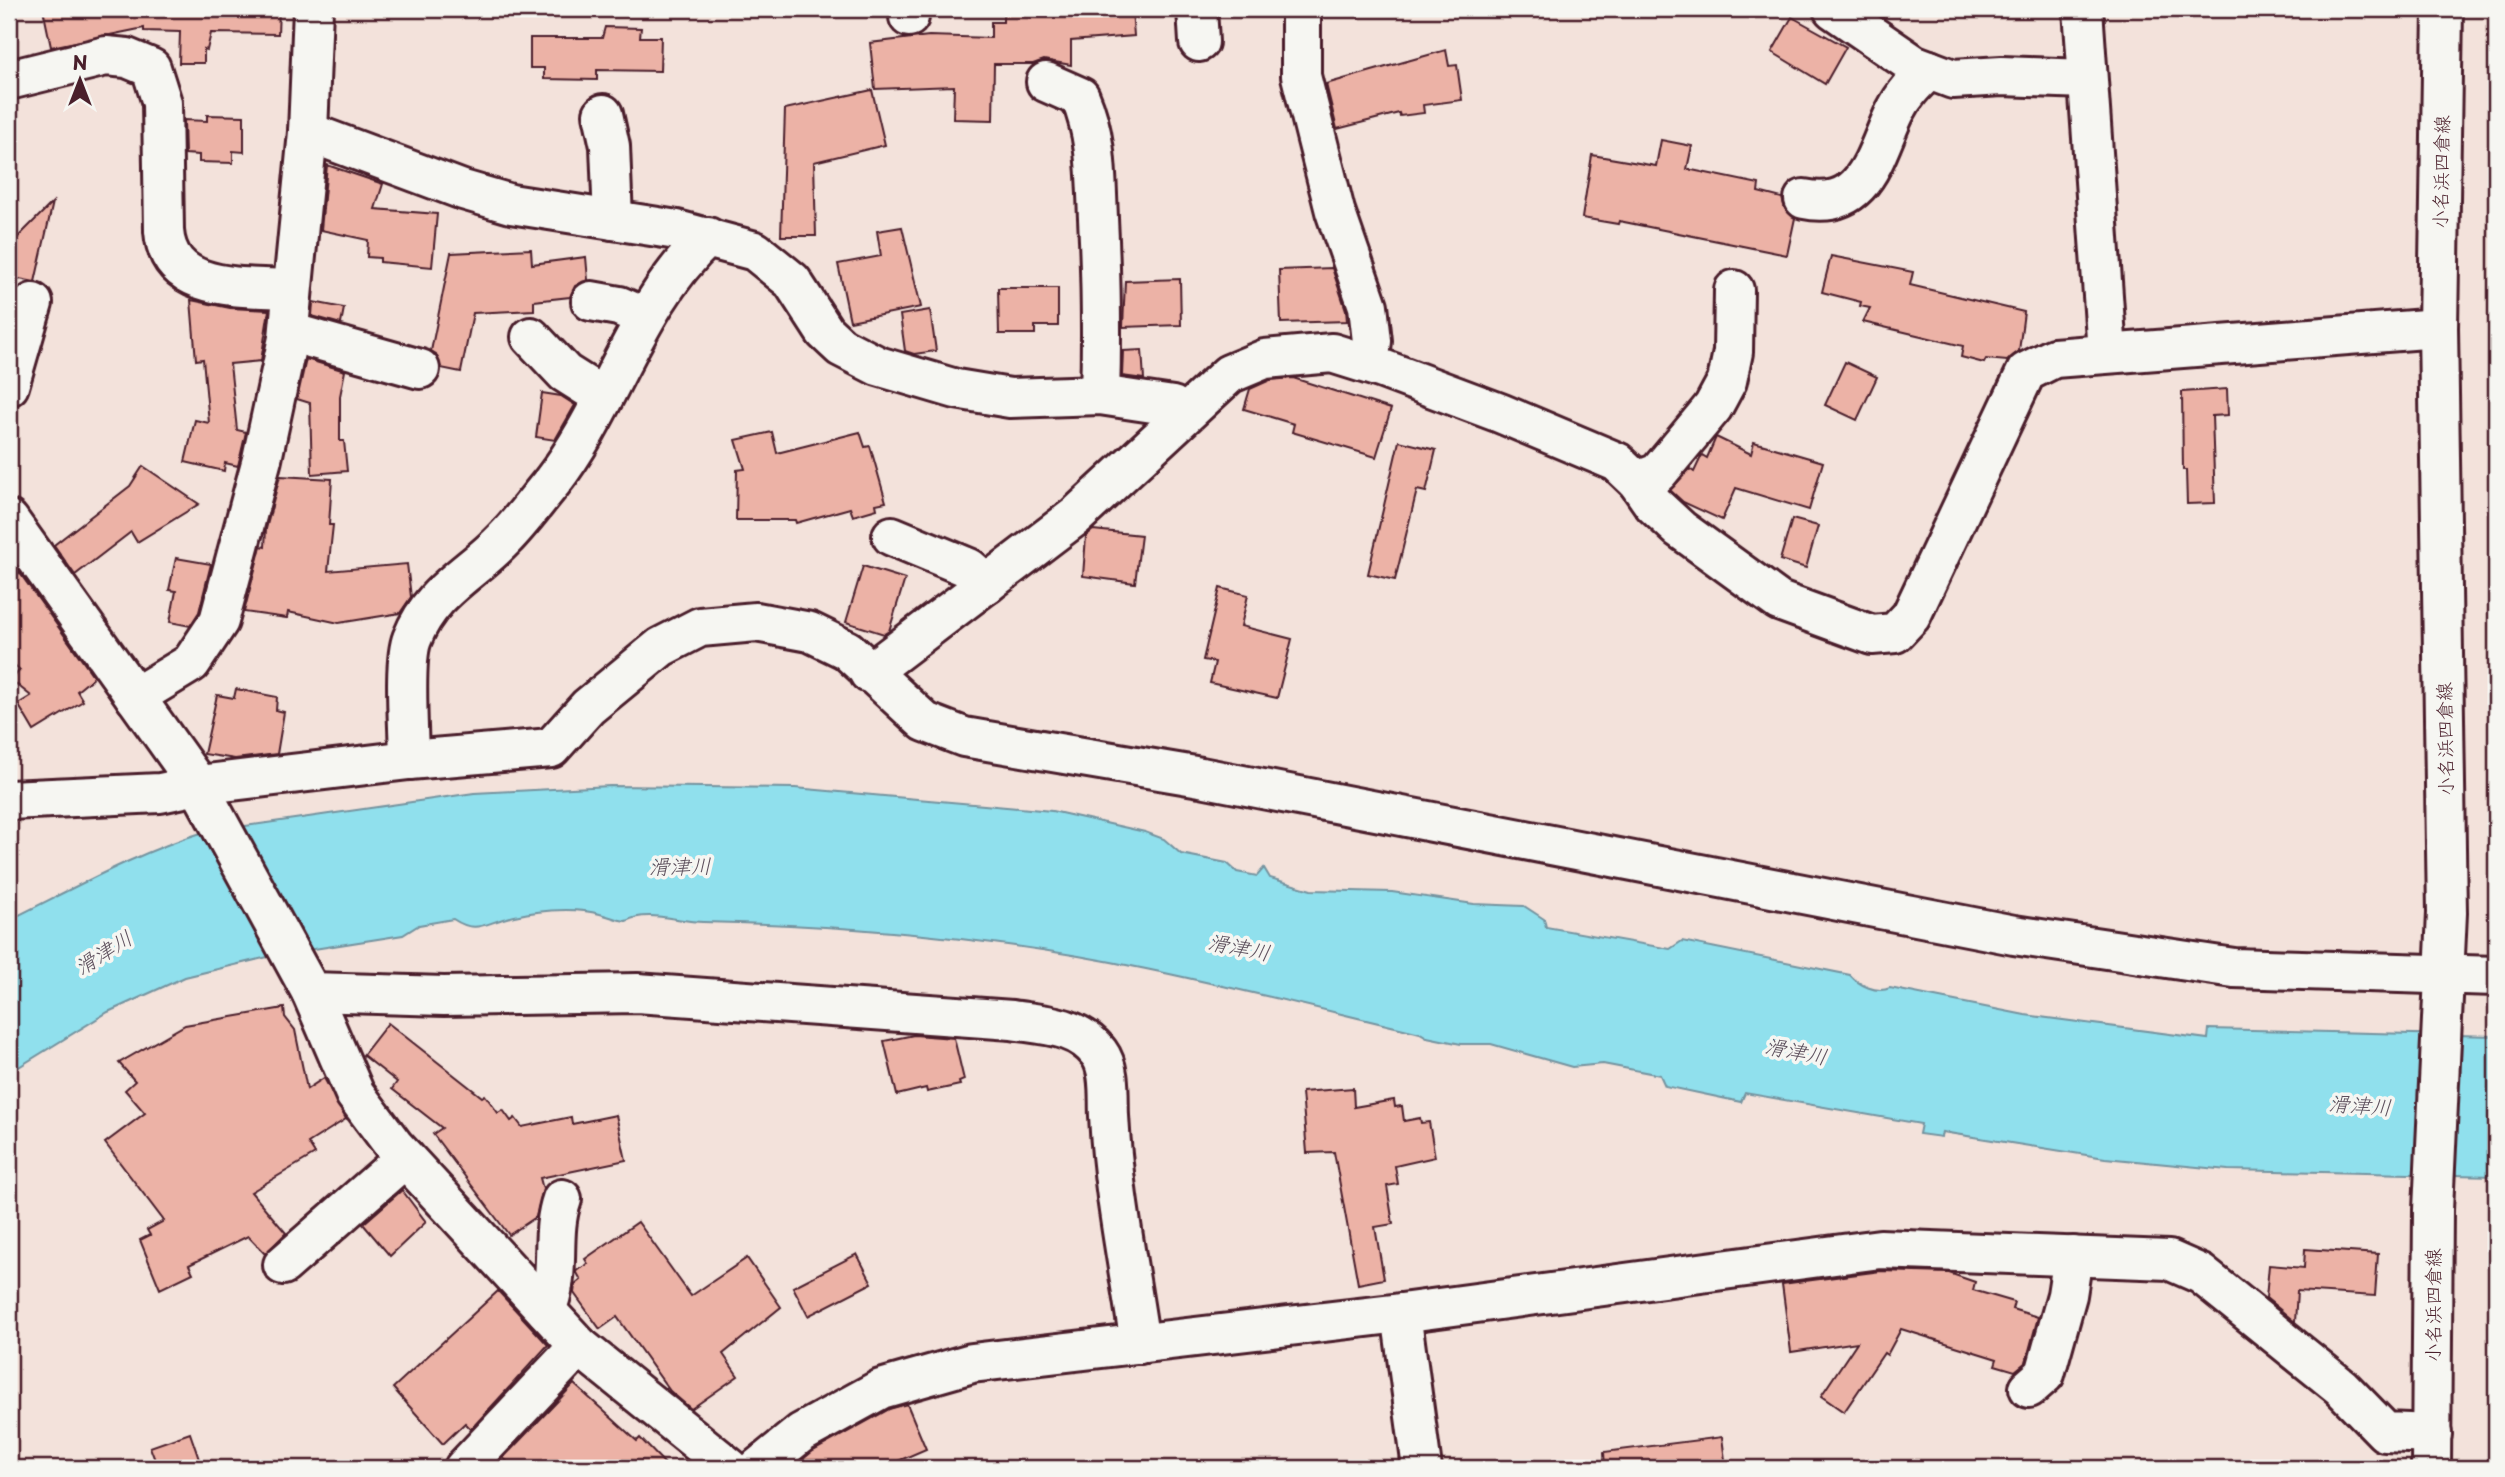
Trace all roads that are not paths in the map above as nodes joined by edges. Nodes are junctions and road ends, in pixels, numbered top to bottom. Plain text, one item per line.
1 (313, 9) edge
2 (1301, 9) edge
3 (2083, 9) edge
4 (2443, 9) edge
5 (1840, 11) edge
6 (1929, 70) junction
7 (2087, 79) junction
8 (9, 80) edge
9 (1046, 82) dead end
10 (603, 114) dead end
11 (308, 132) junction
12 (1804, 199) dead end
13 (612, 220) junction
14 (708, 237) junction
15 (291, 289) junction
16 (1734, 290) dead end
17 (591, 301) dead end
18 (33, 303) dead end
19 (644, 317) junction
20 (2438, 328) junction
21 (289, 332) junction
22 (531, 337) dead end
23 (2107, 353) junction
24 (1369, 364) junction
25 (420, 369) dead end
26 (9, 386) edge
27 (1100, 395) junction
28 (603, 397) junction
29 (1184, 415) junction
30 (1637, 481) junction
31 (9, 520) edge
32 (892, 536) dead end
33 (987, 584) junction
34 (869, 673) junction
35 (135, 697) junction
36 (409, 760) junction
37 (201, 791) junction
38 (9, 800) edge
39 (2496, 976) edge
40 (308, 987) junction
41 (2444, 991) junction
42 (405, 1158) junction
43 (562, 1199) dead end
44 (2073, 1256) junction
45 (283, 1265) dead end
46 (546, 1310) junction
47 (1401, 1313) junction
48 (1140, 1344) junction
49 (579, 1346) junction
50 (2029, 1388) dead end
51 (2432, 1451) edge
52 (464, 1468) edge
53 (730, 1468) edge
54 (758, 1468) edge
55 (1422, 1468) edge

1 - 11 street
2 - 24 street
3 - 7 street
4 - 20 street, 小名浜四倉線
5 - 6 street
6 - 7 street
6 - 12 street
7 - 23 street
8 - 15 street
9 - 27 street
10 - 13 street
11 - 13 street
11 - 15 street
13 - 14 street
14 - 19 street
14 - 27 street
15 - 21 street
16 - 30 street
17 - 19 street
18 - 26 street
19 - 28 street
20 - 23 street
20 - 41 street, 小名浜四倉線
21 - 25 street
21 - 35 street
22 - 28 street
23 - 30 street
24 - 29 street
24 - 30 street
27 - 29 street
28 - 36 street
29 - 33 street
31 - 35 street
32 - 33 street
33 - 34 street
34 - 36 street
34 - 41 street
35 - 37 street
36 - 37 street
37 - 38 street
37 - 40 street
39 - 41 street
40 - 42 street
40 - 48 street
41 - 51 street, 小名浜四倉線
42 - 45 street
42 - 46 street
43 - 46 street
44 - 47 street
44 - 50 street
44 - 51 street
46 - 49 street
47 - 48 street
47 - 55 street
48 - 54 street
49 - 52 street
49 - 53 street

